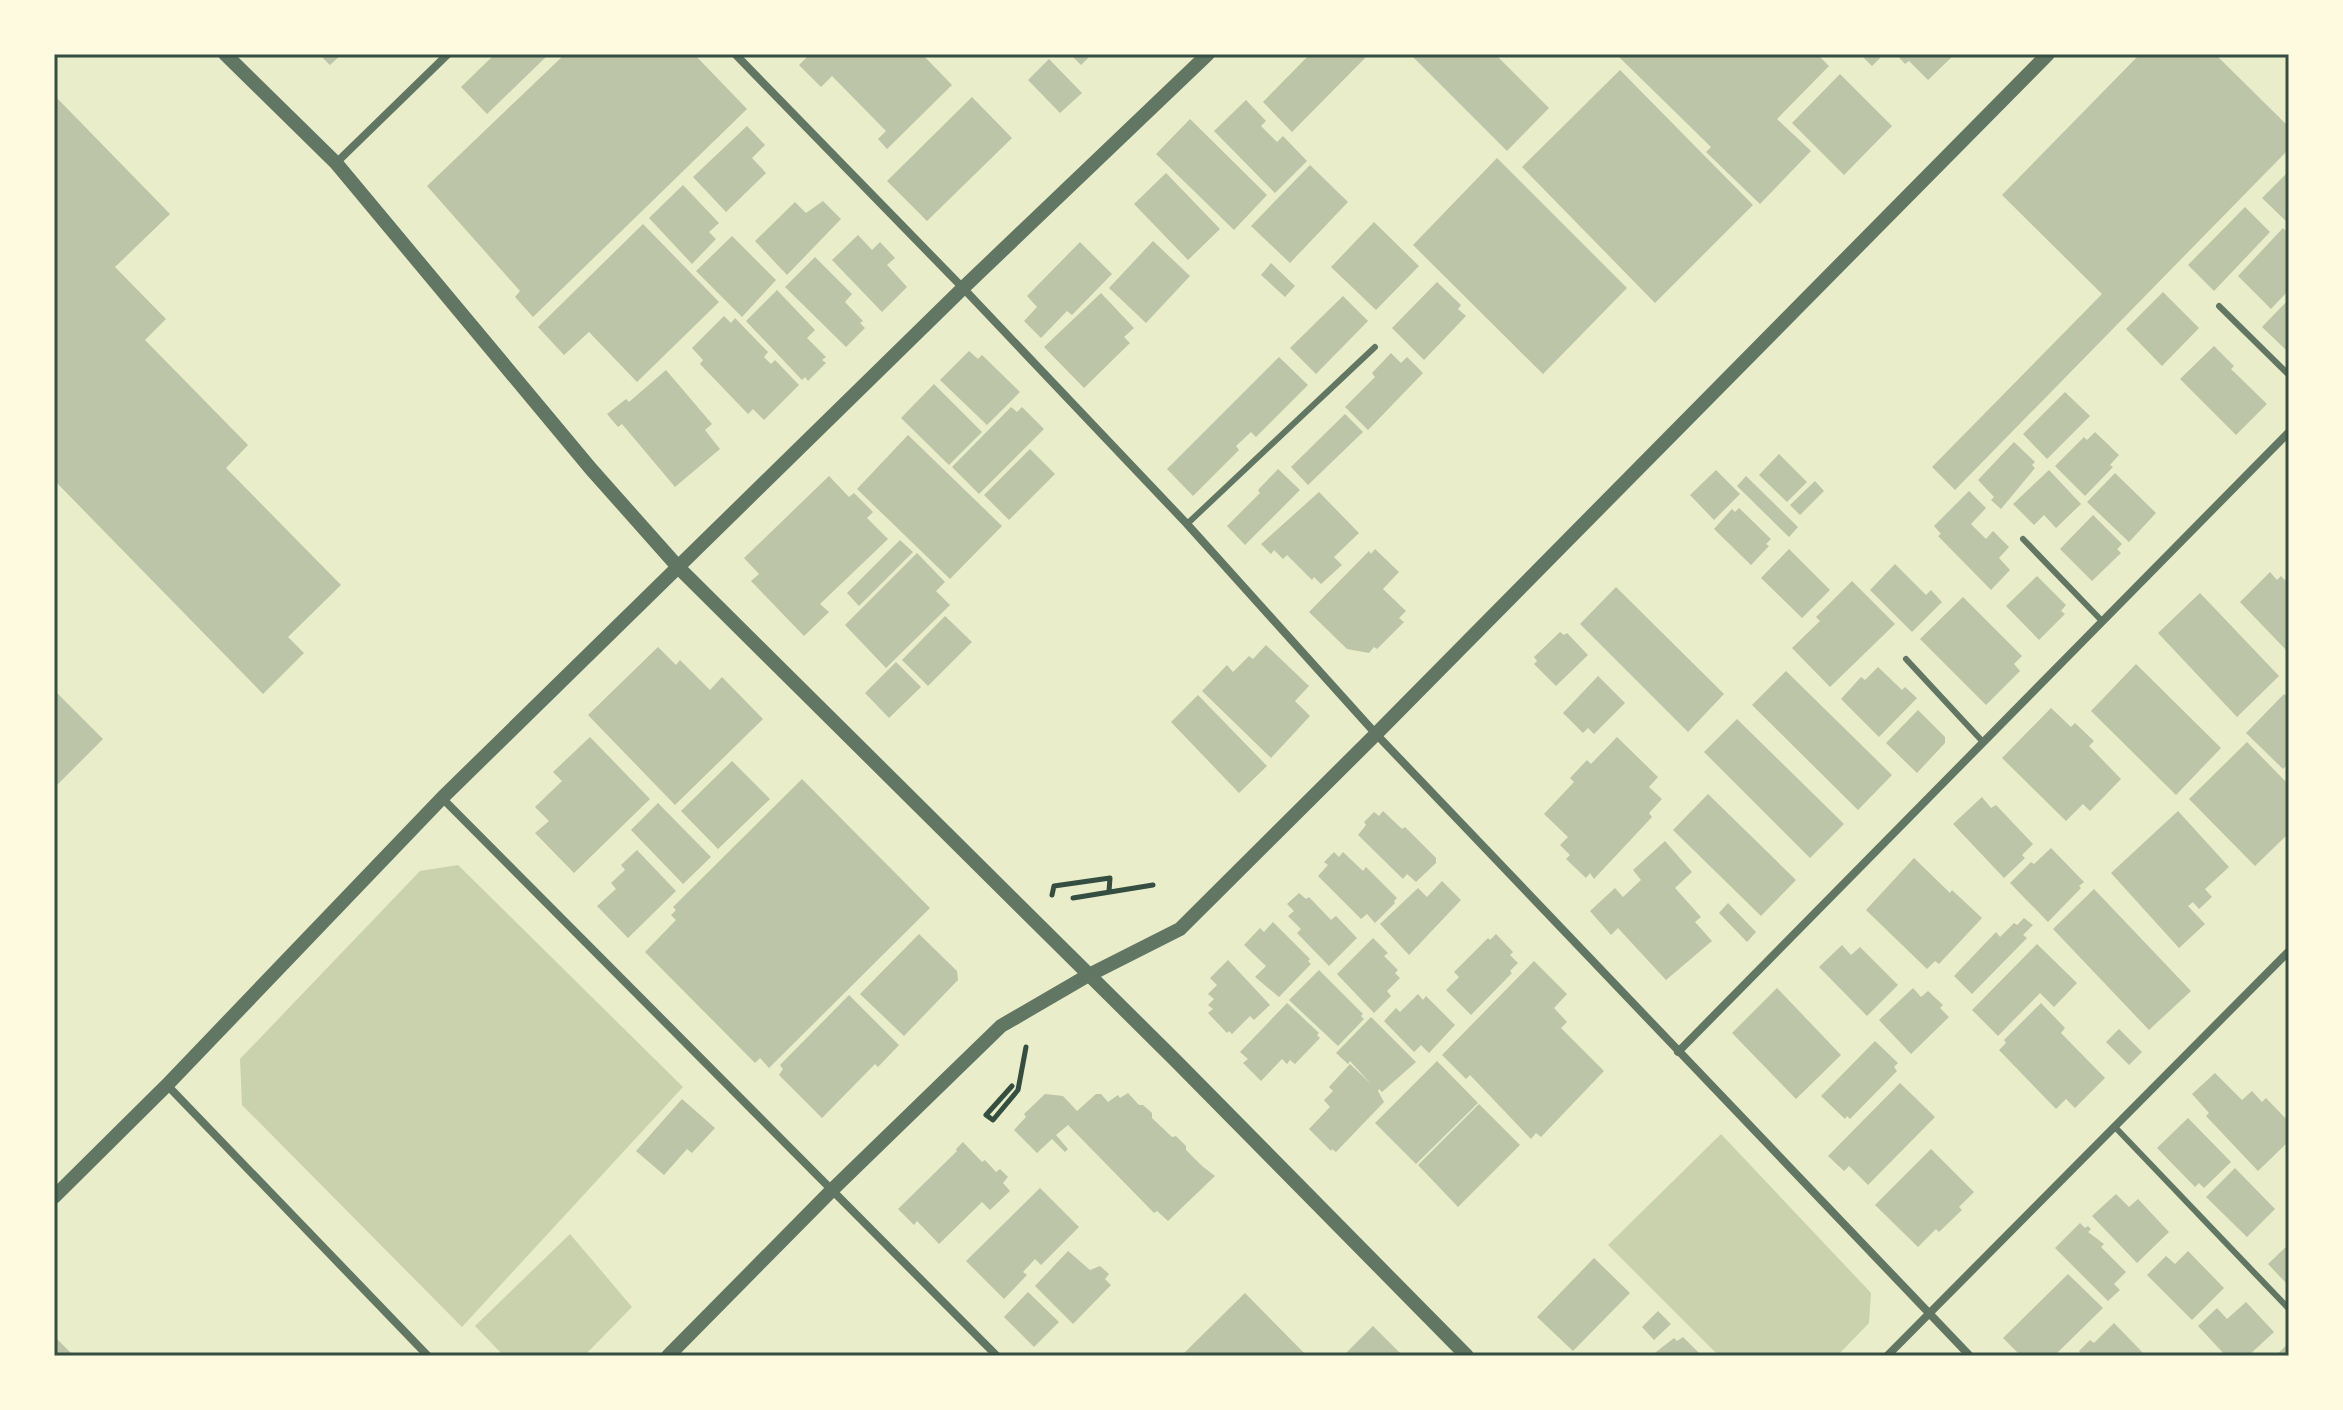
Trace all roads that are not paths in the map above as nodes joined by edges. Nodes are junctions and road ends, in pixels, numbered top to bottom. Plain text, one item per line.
1 (225, 54) edge
2 (448, 54) edge
3 (735, 54) edge
4 (1208, 54) edge
5 (2048, 54) edge
6 (336, 163) junction
7 (963, 288) junction
8 (2219, 306) dead end
9 (1375, 347) dead end
10 (2289, 375) edge
11 (2289, 432) edge
12 (1187, 524) junction
13 (2023, 539) dead end
14 (679, 568) junction
15 (2102, 621) junction
16 (1906, 659) dead end
17 (1376, 734) junction
18 (1983, 742) junction
19 (442, 798) junction
20 (2289, 951) edge
21 (1087, 976) junction
22 (1678, 1052) junction
23 (167, 1085) junction
24 (2115, 1127) junction
25 (832, 1190) junction
26 (54, 1197) edge
27 (2289, 1309) edge
28 (1930, 1313) junction
29 (428, 1356) edge
30 (668, 1356) edge
31 (997, 1356) edge
32 (1467, 1356) edge
33 (1887, 1356) edge
34 (1970, 1356) edge

1 - 6 street
2 - 6 street
3 - 7 street
4 - 7 street
5 - 17 street
6 - 14 street
7 - 12 street
7 - 14 street
8 - 10 lane
9 - 12 lane
11 - 15 street
12 - 17 street
13 - 15 lane
14 - 19 street
14 - 21 street
15 - 18 street
16 - 18 lane
17 - 21 street
17 - 22 street
18 - 22 street
19 - 23 street
19 - 25 street
20 - 24 street
21 - 25 street
21 - 32 street
22 - 28 street
23 - 26 street
23 - 29 street
24 - 27 lane
24 - 28 street
25 - 30 street
25 - 31 street
28 - 33 street
28 - 34 street

